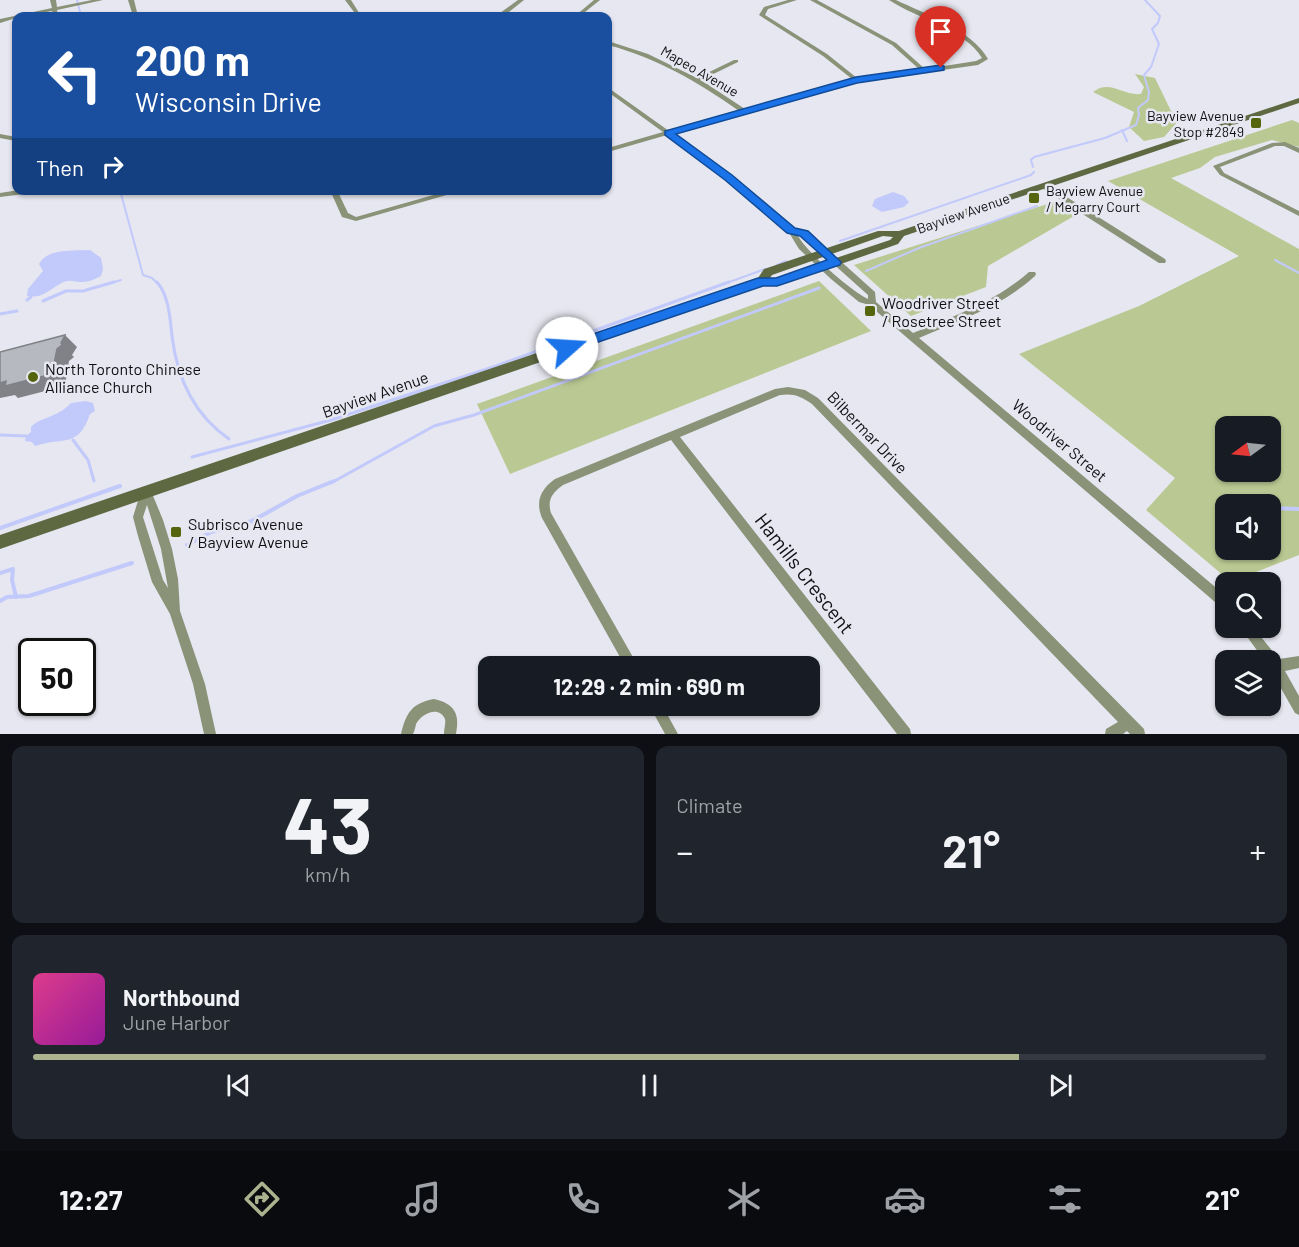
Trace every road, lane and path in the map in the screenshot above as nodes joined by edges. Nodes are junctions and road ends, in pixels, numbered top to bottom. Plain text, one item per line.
1 (53, 0) edge
2 (100, 0) edge
3 (521, 0) edge
4 (597, 0) edge
5 (794, 0) edge
6 (813, 0) edge
7 (892, 0) edge
8 (54, 9) junction
9 (40, 12) edge
10 (55, 12) edge
11 (505, 12) edge
12 (582, 12) edge
13 (612, 44) edge
14 (736, 61) dead end
15 (923, 70) junction
16 (697, 80) junction
17 (856, 80) junction
18 (612, 93) edge
19 (1299, 100) edge
20 (745, 112) junction
21 (669, 133) junction
22 (612, 149) edge
23 (1299, 151) edge
24 (1044, 186) junction
25 (335, 195) edge
26 (443, 195) edge
27 (1299, 214) edge
28 (791, 230) junction
29 (900, 234) junction
30 (825, 253) junction
31 (813, 258) junction
32 (1162, 261) dead end
33 (835, 262) junction
34 (823, 266) junction
35 (1032, 274) dead end
36 (762, 281) junction
37 (872, 303) junction
38 (912, 337) junction
39 (673, 435) junction
40 (146, 491) junction
41 (0, 542) edge
42 (1215, 595) edge
43 (175, 612) junction
44 (1254, 638) edge
45 (1264, 650) edge
46 (626, 656) edge
47 (1299, 662) edge
48 (1281, 665) edge
49 (1281, 675) edge
50 (1299, 709) edge
51 (661, 716) edge
52 (1128, 723) junction
53 (210, 734) edge
54 (406, 734) edge
55 (450, 734) edge
56 (672, 734) edge
57 (905, 734) edge
58 (1111, 734) edge
59 (1139, 734) edge

1 - 8 street
2 - 8 street
3 - 11 street
4 - 12 street
5 - 17 street
6 - 15 street
7 - 15 street
8 - 9 street
8 - 10 street
13 - 16 street, Mapeo Avenue
14 - 16 street
15 - 17 street
16 - 20 street, Mapeo Avenue
17 - 20 street
18 - 21 street
19 - 24 main road, Bayview Avenue
20 - 21 street
21 - 22 street
21 - 28 street
23 - 27 street
24 - 29 main road, Bayview Avenue
24 - 32 street
25 - 26 street
28 - 30 street, Woodriver Street
28 - 31 street, Woodriver Street
29 - 30 main road, Bayview Avenue
29 - 33 main road, Bayview Avenue
30 - 31 main road, Bayview Avenue
30 - 33 street, Woodriver Street
31 - 34 street, Woodriver Street
31 - 36 main road, Bayview Avenue
33 - 34 main road, Bayview Avenue
33 - 37 street, Woodriver Street
34 - 36 main road, Bayview Avenue
34 - 37 street, Woodriver Street
35 - 38 street
36 - 40 main road, Bayview Avenue
37 - 38 street, Woodriver Street
38 - 42 street, Woodriver Street
39 - 46 street, Bilbermar Drive
39 - 52 street, Bilbermar Drive
39 - 57 street, Hamills Crescent
40 - 41 main road, Bayview Avenue
40 - 43 street
40 - 43 street
43 - 53 street
44 - 45 street
47 - 48 street
49 - 50 street
51 - 56 street
52 - 58 street
52 - 59 street, Bilbermar Drive
54 - 55 street

